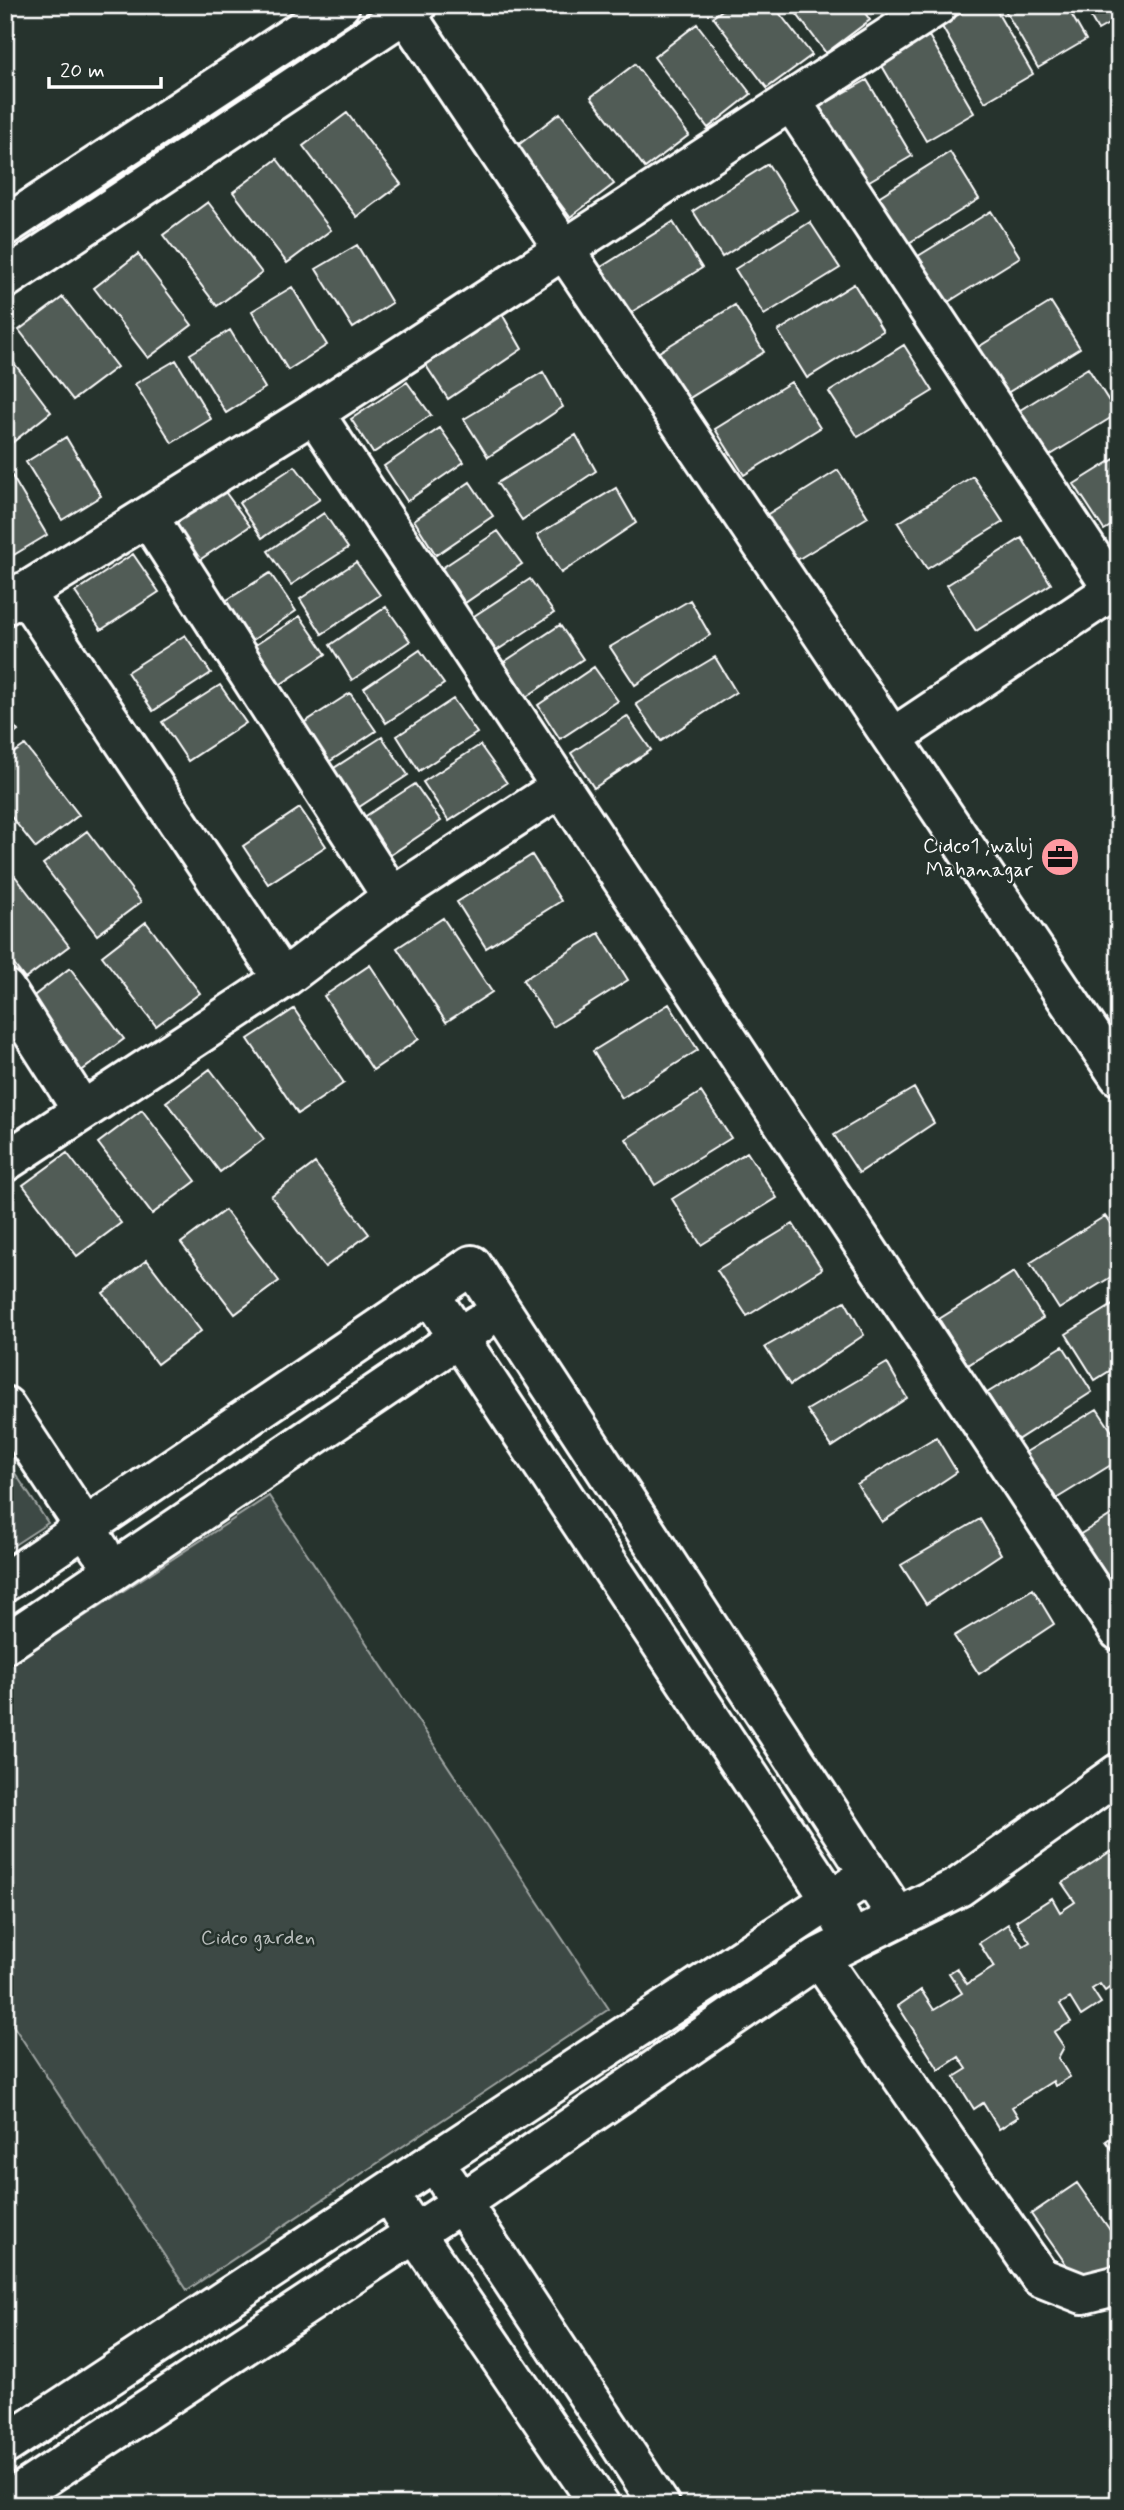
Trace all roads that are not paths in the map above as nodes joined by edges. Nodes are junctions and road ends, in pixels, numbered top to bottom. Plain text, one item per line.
1 (340, 5) edge
2 (938, 5) edge
3 (408, 8) edge
4 (791, 101) junction
5 (5, 226) edge
6 (564, 249) junction
7 (5, 278) edge
8 (314, 413) junction
9 (148, 517) junction
10 (1116, 588) edge
11 (15, 599) edge
12 (892, 738) junction
13 (561, 787) junction
14 (391, 897) junction
15 (283, 979) junction
16 (5, 989) edge
17 (1119, 1076) edge
18 (82, 1110) junction
19 (5, 1162) edge
20 (429, 1293) junction
21 (501, 1310) junction
22 (458, 1338) junction
23 (5, 1406) edge
24 (86, 1528) junction
25 (114, 1570) junction
26 (5, 1582) edge
27 (1119, 1630) edge
28 (5, 1644) edge
29 (1119, 1773) edge
30 (870, 1874) junction
31 (831, 1900) junction
32 (897, 1916) junction
33 (835, 1949) junction
34 (434, 2162) junction
35 (387, 2193) junction
36 (461, 2203) junction
37 (415, 2233) junction
38 (1119, 2285) edge
39 (5, 2445) edge
40 (10, 2490) edge
41 (652, 2502) edge
42 (600, 2505) edge

1 - 5 street
2 - 4 street
3 - 6 street
3 - 7 street
4 - 6 street
4 - 10 street
6 - 8 street
6 - 12 street
8 - 9 street
8 - 13 street
9 - 11 street
9 - 14 street
10 - 12 street
11 - 15 street
12 - 17 street
13 - 14 street
13 - 27 street
14 - 15 street
15 - 18 street
16 - 18 street
18 - 19 street
20 - 21 street
20 - 22 street
20 - 24 street
21 - 22 street
21 - 30 street
22 - 25 street
22 - 31 street
23 - 24 street
24 - 25 street
24 - 26 street
25 - 28 street
29 - 32 street
30 - 31 street
30 - 32 street
31 - 33 street
31 - 34 street
32 - 33 street
33 - 36 street
33 - 38 street
34 - 35 street
34 - 36 street
35 - 37 street
35 - 39 street
36 - 37 street
36 - 41 street
37 - 40 street
37 - 42 street

